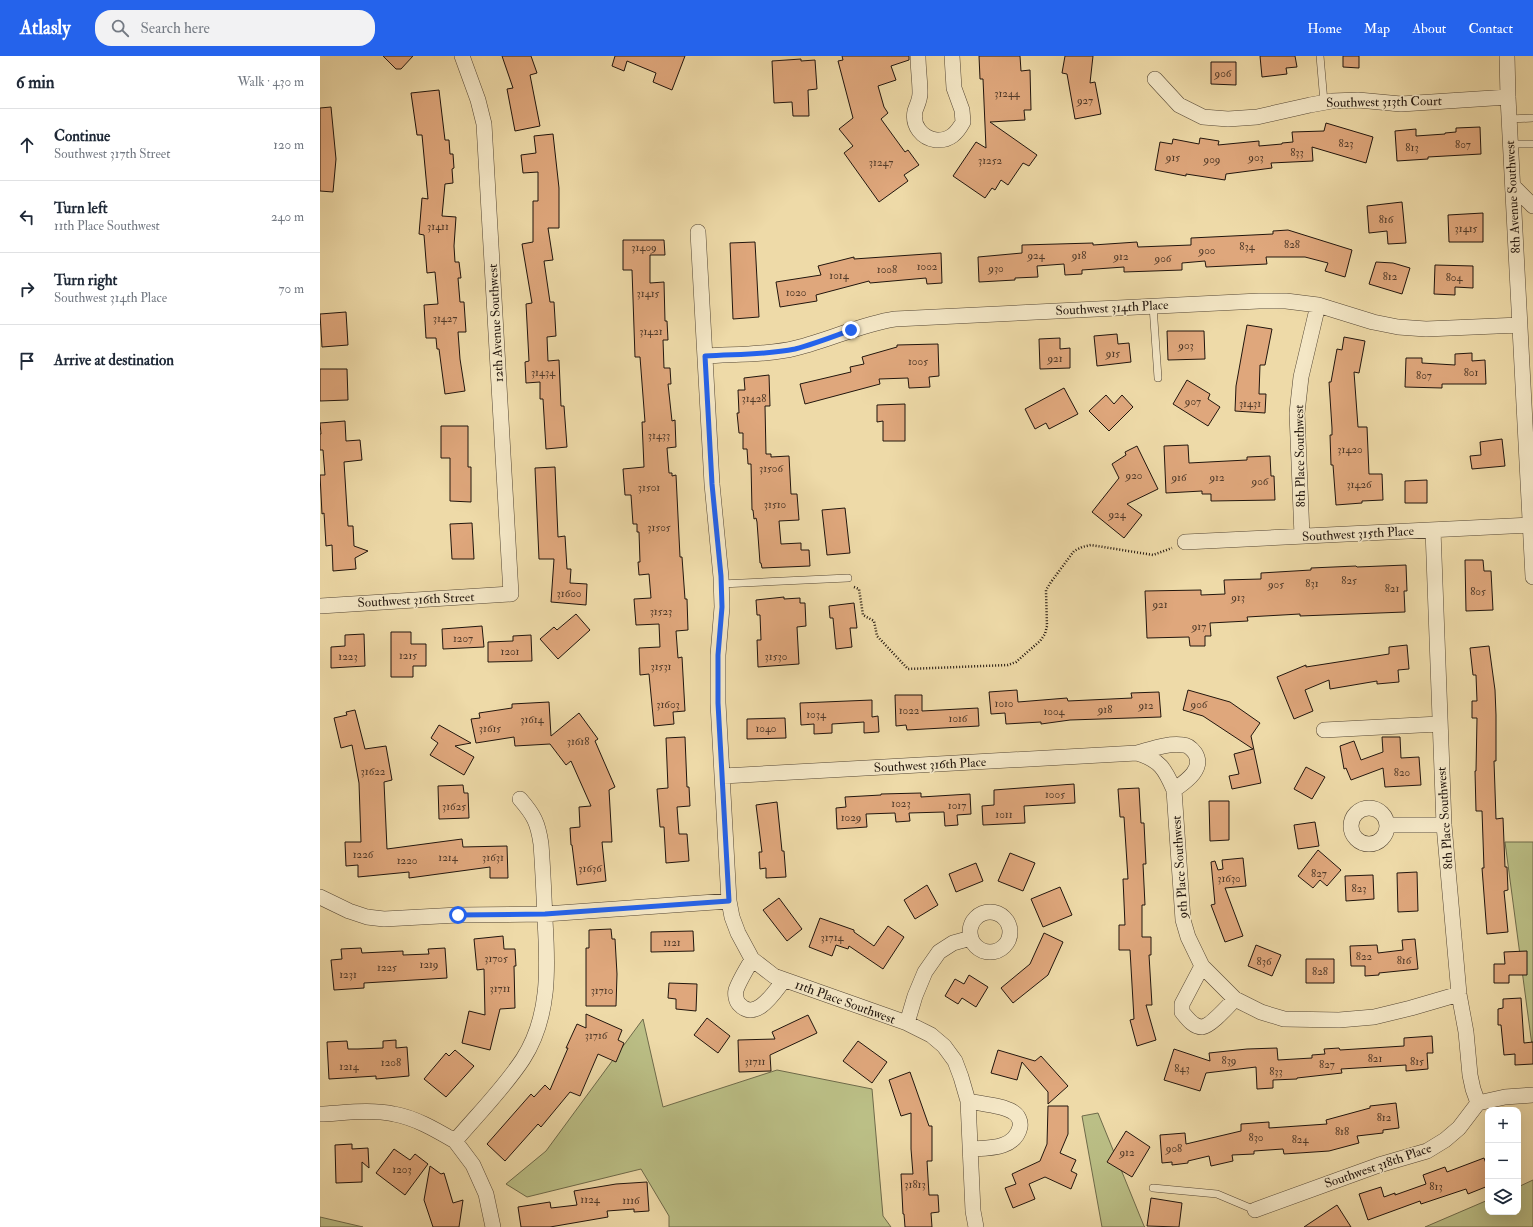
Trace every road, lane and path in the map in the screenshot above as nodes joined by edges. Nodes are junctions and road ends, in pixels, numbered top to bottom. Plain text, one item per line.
1 (462, 56) edge
2 (918, 56) edge
3 (952, 56) edge
4 (1320, 56) edge
5 (1507, 56) edge
6 (1154, 79) dead end
7 (1508, 97) junction
8 (1324, 102) junction
9 (1533, 118) edge
10 (1509, 119) junction
11 (1510, 144) junction
12 (1533, 144) edge
13 (1513, 186) junction
14 (1533, 206) edge
15 (698, 232) dead end
16 (1318, 305) junction
17 (1154, 306) junction
18 (1520, 325) junction
19 (705, 356) junction
20 (1158, 378) dead end
21 (1530, 525) junction
22 (1433, 530) junction
23 (1302, 536) junction
24 (1185, 542) joint
25 (1533, 577) edge
26 (848, 578) dead end
27 (721, 584) junction
28 (850, 586) dead end
29 (511, 594) joint
30 (320, 606) edge
31 (1439, 724) junction
32 (1324, 730) dead end
33 (1137, 753) junction
34 (723, 776) junction
35 (1174, 790) junction
36 (520, 799) dead end
37 (1387, 825) dead end
38 (1444, 825) junction
39 (320, 897) edge
40 (729, 901) junction
41 (545, 914) junction
42 (971, 938) dead end
43 (752, 959) junction
44 (1202, 966) junction
45 (784, 980) junction
46 (1459, 994) junction
47 (1235, 999) junction
48 (907, 1023) junction
49 (1533, 1095) edge
50 (968, 1101) junction
51 (1478, 1103) junction
52 (320, 1114) edge
53 (456, 1141) junction
54 (971, 1149) junction
55 (1154, 1188) dead end
56 (1255, 1210) joint
57 (493, 1227) edge
58 (976, 1227) edge

1 - 29 street, 12th Avenue Southwest
2 - 3 street
4 - 8 lane
5 - 7 street, 8th Avenue Southwest
6 - 8 street, Southwest 313th Court
7 - 8 street, Southwest 313th Court
7 - 10 street, 8th Avenue Southwest
9 - 10 lane
10 - 11 street, 8th Avenue Southwest
11 - 12 lane
11 - 13 street, 8th Avenue Southwest
13 - 14 street
13 - 18 street, 8th Avenue Southwest
15 - 19 street, 11th Place Southwest
16 - 17 street, Southwest 314th Place
16 - 18 street, Southwest 314th Place
16 - 23 street, 8th Place Southwest
17 - 19 street, Southwest 314th Place
17 - 20 lane
18 - 21 street, 8th Avenue Southwest
19 - 27 street, 11th Place Southwest
21 - 22 street, Southwest 315th Place
21 - 25 street, 8th Avenue Southwest
22 - 23 street, Southwest 315th Place
22 - 31 street, 8th Place Southwest
23 - 24 street, Southwest 315th Place
24 - 28 path
26 - 27 lane
27 - 34 street, 11th Place Southwest
29 - 30 street, Southwest 316th Street
31 - 32 street
31 - 38 street, 8th Place Southwest
33 - 34 street, Southwest 316th Place
33 - 35 street, 9th Place Southwest
33 - 35 street
34 - 40 street, 11th Place Southwest
35 - 44 street, 9th Place Southwest
36 - 41 street
37 - 38 street
38 - 46 street, 8th Place Southwest
39 - 41 street
40 - 41 street
40 - 43 street, 11th Place Southwest
41 - 53 street
42 - 48 street
43 - 45 street, 11th Place Southwest
43 - 45 street, 11th Place Southwest
44 - 47 street, 9th Place Southwest
44 - 47 street
45 - 48 street, 11th Place Southwest
46 - 47 street, 9th Place Southwest
46 - 51 street, 8th Place Southwest
48 - 50 street, 11th Place Southwest
49 - 51 street
50 - 54 street, 11th Place Southwest
50 - 54 street
51 - 56 street, Southwest 318th Place
52 - 53 street
53 - 57 street
54 - 58 street, 11th Place Southwest
55 - 56 lane

